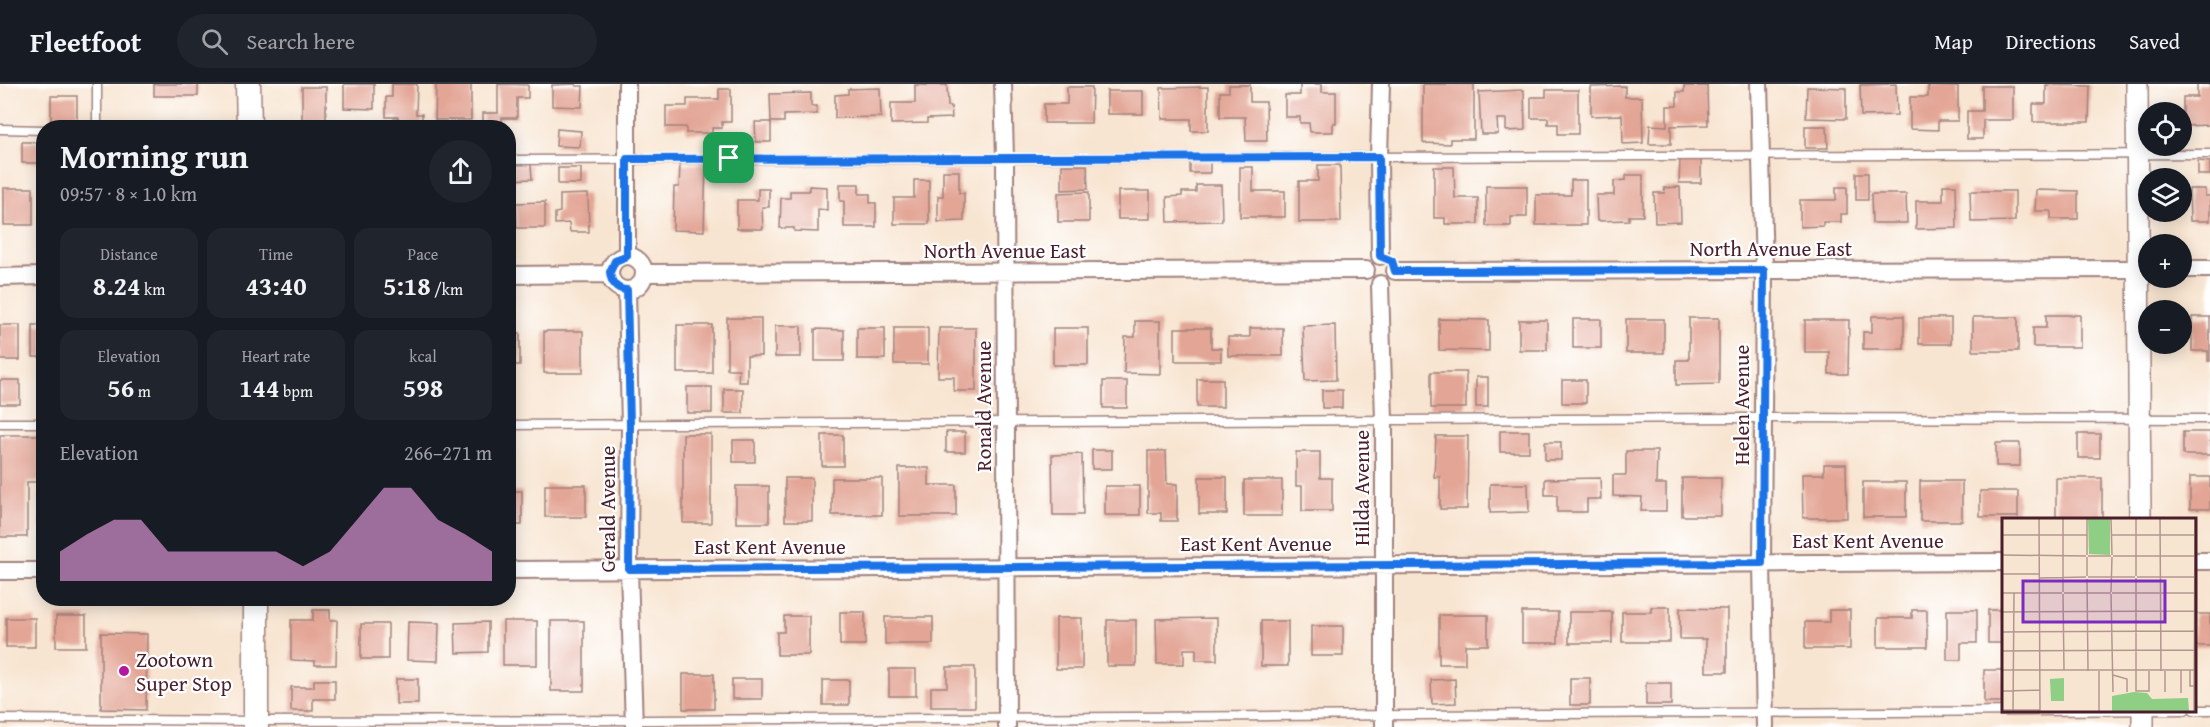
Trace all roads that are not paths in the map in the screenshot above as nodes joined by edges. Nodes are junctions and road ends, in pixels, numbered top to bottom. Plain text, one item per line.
1 (97, 84) edge
2 (249, 84) edge
3 (627, 84) edge
4 (1003, 84) edge
5 (1381, 84) edge
6 (1759, 84) edge
7 (2137, 84) edge
8 (97, 120) edge
9 (249, 120) edge
10 (0, 129) edge
11 (36, 130) edge
12 (2137, 154) junction
13 (2210, 154) edge
14 (1762, 156) junction
15 (1379, 157) junction
16 (1005, 158) junction
17 (627, 159) junction
18 (516, 160) edge
19 (2141, 234) edge
20 (627, 256) junction
21 (1380, 256) junction
22 (2138, 269) edge
23 (2192, 269) edge
24 (2210, 269) edge
25 (1366, 270) junction
26 (1764, 270) junction
27 (1395, 271) junction
28 (644, 273) junction
29 (1004, 273) junction
30 (610, 274) junction
31 (516, 275) edge
32 (36, 276) edge
33 (0, 277) edge
34 (1380, 284) junction
35 (2142, 288) edge
36 (627, 290) junction
37 (1764, 418) junction
38 (2210, 419) edge
39 (1384, 420) junction
40 (2139, 420) junction
41 (0, 423) edge
42 (36, 423) edge
43 (1006, 423) junction
44 (516, 425) edge
45 (630, 426) junction
46 (2140, 518) edge
47 (2002, 562) edge
48 (1762, 563) junction
49 (1384, 565) junction
50 (1006, 567) junction
51 (629, 569) junction
52 (516, 570) edge
53 (0, 571) edge
54 (36, 571) edge
55 (256, 606) edge
56 (2101, 712) edge
57 (0, 719) edge
58 (1765, 720) edge
59 (1384, 721) edge
60 (1007, 722) edge
61 (634, 723) edge
62 (256, 724) edge

1 - 8 lane
2 - 9 main road
3 - 17 street
4 - 16 street, Ronald Avenue
5 - 15 street
6 - 14 street, Helen Avenue
7 - 12 street
10 - 11 lane
12 - 13 lane
12 - 14 lane
12 - 19 street
14 - 15 lane
14 - 26 street, Helen Avenue
15 - 16 lane
15 - 21 street
16 - 17 lane
16 - 29 street, Ronald Avenue
17 - 18 lane
17 - 20 street
20 - 28 street
20 - 30 street
21 - 25 street
21 - 27 street
22 - 26 street, North Avenue East
23 - 24 street
25 - 29 street, North Avenue East
25 - 34 street
26 - 27 street, North Avenue East
26 - 37 street, Helen Avenue
27 - 34 street
28 - 29 street, North Avenue East
28 - 36 street
29 - 43 street, Ronald Avenue
30 - 31 street
30 - 36 street
32 - 33 street
34 - 39 street, Hilda Avenue
35 - 40 street
36 - 45 street, Gerald Avenue
37 - 39 lane
37 - 40 lane
37 - 48 street, Helen Avenue
38 - 40 lane
39 - 43 lane
39 - 49 street, Hilda Avenue
40 - 46 street
41 - 42 lane
43 - 45 lane
43 - 50 street, Ronald Avenue
44 - 45 lane
45 - 51 street, Gerald Avenue
47 - 48 street, East Kent Avenue
48 - 49 street, East Kent Avenue
48 - 58 street, Helen Avenue
49 - 50 street, East Kent Avenue
49 - 59 street, Hilda Avenue
50 - 51 street, East Kent Avenue
50 - 60 street, Ronald Avenue
51 - 52 street, East Kent Avenue
51 - 61 street, Gerald Avenue
53 - 54 street
55 - 62 main road
56 - 58 lane
57 - 62 lane
58 - 59 lane
59 - 60 lane
60 - 61 lane
61 - 62 lane

